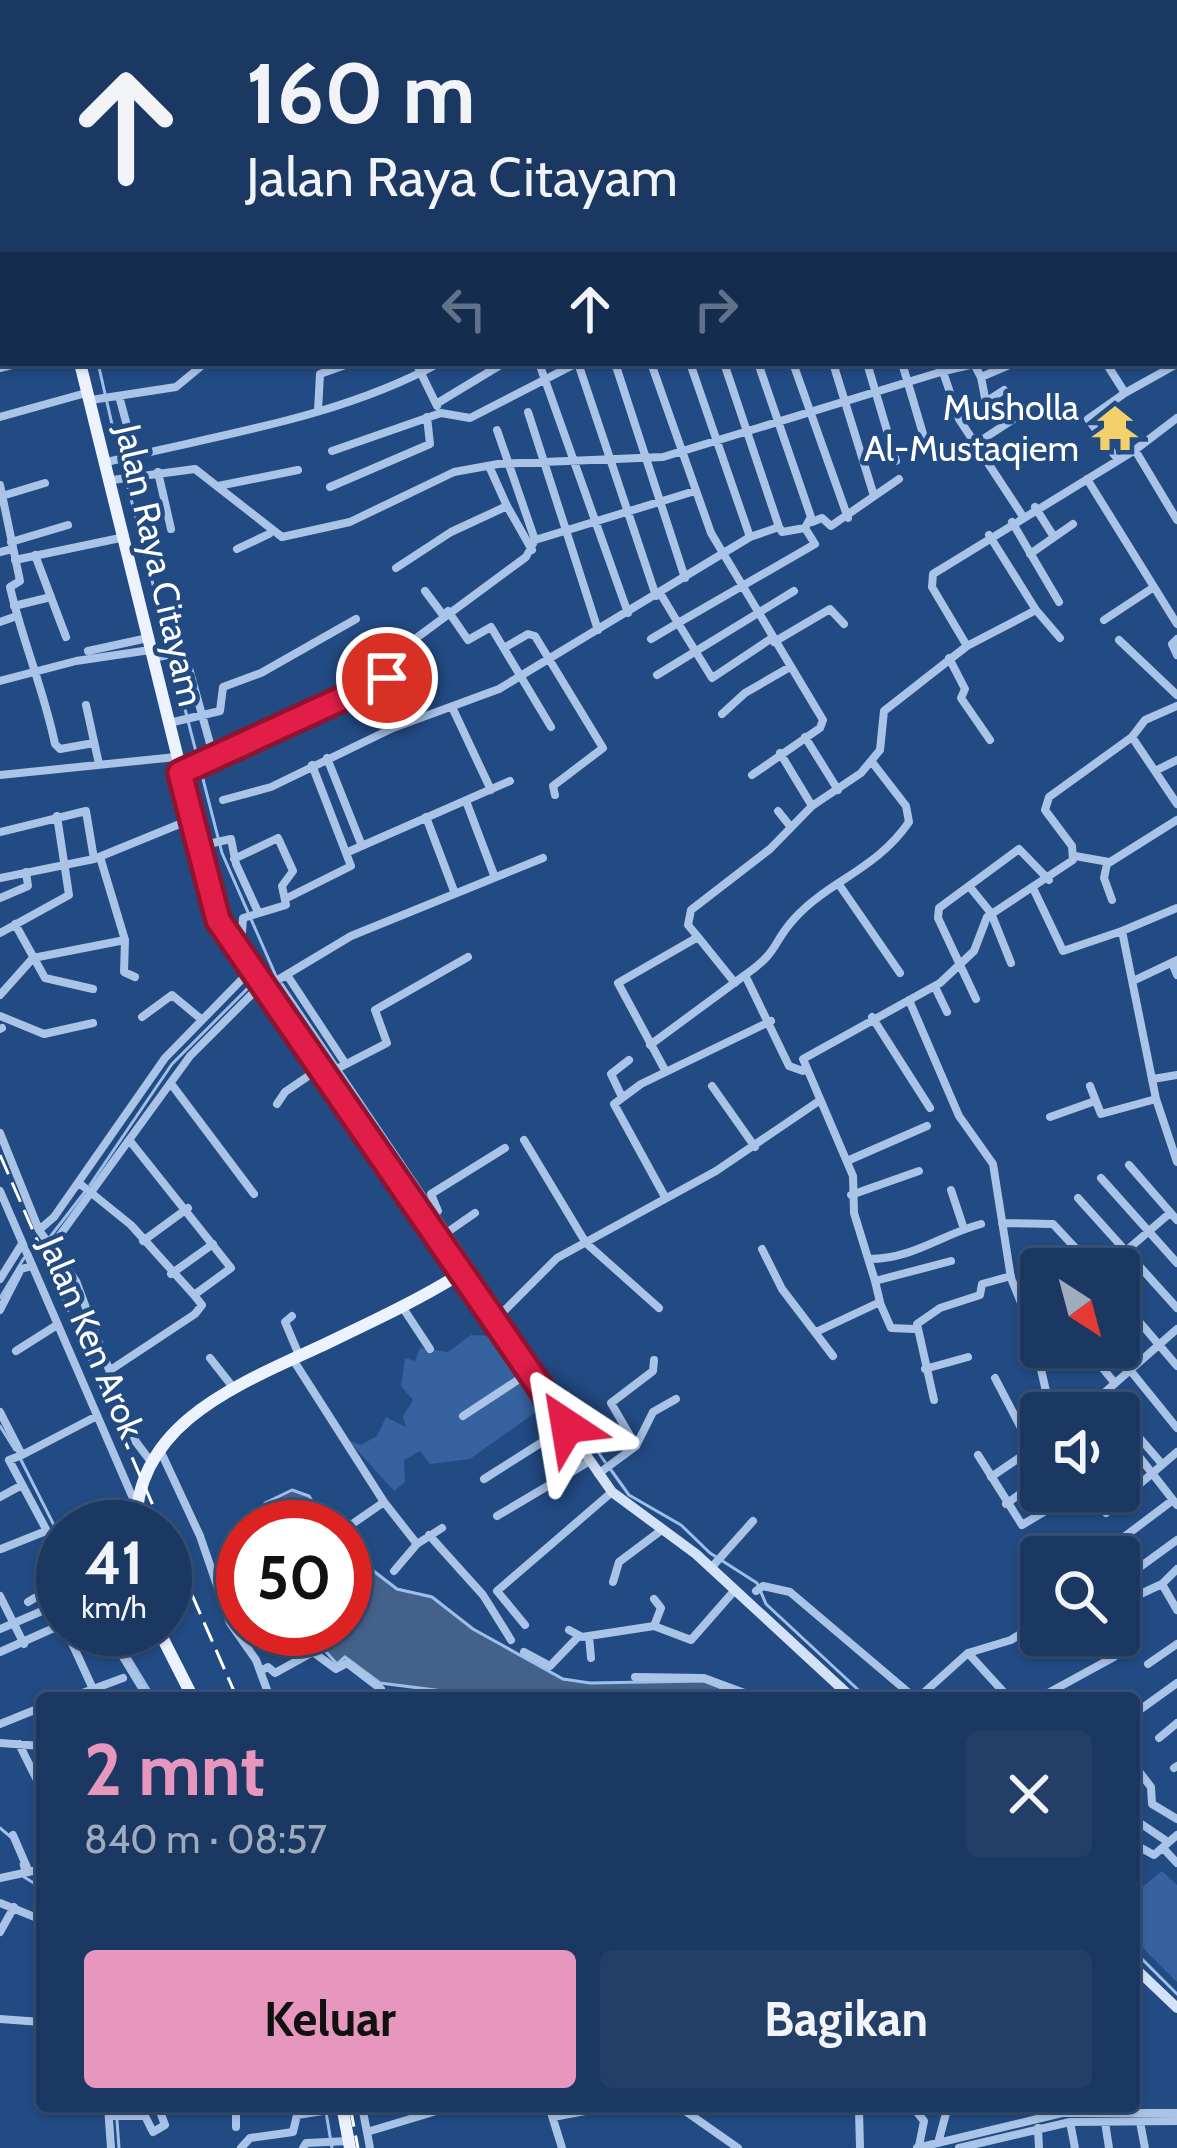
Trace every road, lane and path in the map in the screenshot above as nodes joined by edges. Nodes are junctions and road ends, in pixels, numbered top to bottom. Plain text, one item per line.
1 (81, 366) edge
2 (201, 366) edge
3 (343, 366) edge
4 (499, 366) edge
5 (541, 366) edge
6 (571, 366) edge
7 (578, 366) edge
8 (616, 366) edge
9 (652, 366) edge
10 (691, 366) edge
11 (725, 366) edge
12 (759, 366) edge
13 (794, 366) edge
14 (834, 366) edge
15 (868, 366) edge
16 (903, 366) edge
17 (975, 366) edge
18 (1006, 366) edge
19 (1108, 366) edge
20 (1173, 366) edge
21 (942, 367) edge
22 (418, 368) edge
23 (981, 376) junction
24 (548, 377) junction
25 (908, 382) junction
26 (1004, 390) dead end
27 (1125, 393) junction
28 (876, 394) junction
29 (92, 397) junction
30 (118, 397) junction
31 (847, 403) junction
32 (986, 403) junction
33 (438, 408) junction
34 (318, 410) junction
35 (1026, 411) dead end
36 (528, 412) dead end
37 (808, 414) junction
38 (0, 417) edge
39 (427, 417) junction
40 (959, 418) junction
41 (1177, 418) edge
42 (778, 424) junction
43 (497, 430) dead end
44 (129, 433) dead end
45 (749, 433) junction
46 (716, 442) junction
47 (976, 443) junction
48 (926, 444) dead end
49 (332, 451) dead end
50 (1135, 451) junction
51 (682, 452) junction
52 (136, 455) junction
53 (647, 460) junction
54 (1118, 460) junction
55 (110, 461) junction
56 (896, 461) dead end
57 (579, 462) junction
58 (614, 462) junction
59 (545, 463) junction
60 (510, 464) junction
61 (489, 466) junction
62 (298, 470) dead end
63 (158, 472) junction
64 (136, 476) junction
65 (899, 479) dead end
66 (1087, 479) junction
67 (114, 480) junction
68 (45, 483) dead end
69 (218, 486) junction
70 (330, 487) dead end
71 (695, 490) junction
72 (1, 491) edge
73 (1172, 495) edge
74 (874, 496) junction
75 (661, 502) junction
76 (507, 506) junction
77 (1035, 507) junction
78 (628, 512) junction
79 (1022, 515) junction
80 (848, 518) junction
81 (1177, 520) edge
82 (597, 522) junction
83 (1012, 522) junction
84 (1073, 524) dead end
85 (68, 525) dead end
86 (808, 525) junction
87 (779, 527) junction
88 (171, 529) dead end
89 (566, 531) junction
90 (271, 533) junction
91 (989, 535) junction
92 (125, 537) junction
93 (750, 537) junction
94 (1054, 537) junction
95 (12, 545) junction
96 (533, 545) junction
97 (237, 549) dead end
98 (0, 551) edge
99 (1030, 554) junction
100 (35, 555) junction
101 (724, 557) junction
102 (15, 560) junction
103 (396, 568) dead end
104 (685, 578) junction
105 (742, 584) junction
106 (1154, 587) junction
107 (5, 588) edge
108 (425, 590) dead end
109 (794, 591) dead end
110 (658, 595) junction
111 (51, 597) junction
112 (1059, 602) dead end
113 (1036, 610) junction
114 (14, 611) junction
115 (446, 613) junction
116 (628, 613) junction
117 (758, 613) junction
118 (356, 619) dead end
119 (1104, 620) dead end
120 (0, 622) edge
121 (678, 623) junction
122 (844, 624) dead end
123 (1177, 624) edge
124 (598, 630) junction
125 (66, 638) dead end
126 (1060, 638) dead end
127 (651, 639) dead end
128 (1177, 639) edge
129 (773, 640) junction
130 (1119, 640) dead end
131 (967, 646) junction
132 (504, 648) junction
133 (148, 649) junction
134 (88, 651) dead end
135 (695, 652) junction
136 (1177, 655) edge
137 (949, 658) junction
138 (550, 659) junction
139 (790, 667) junction
140 (37, 673) junction
141 (657, 675) dead end
142 (521, 676) junction
143 (0, 681) edge
144 (1177, 695) edge
145 (86, 705) dead end
146 (1177, 706) edge
147 (452, 707) junction
148 (722, 714) dead end
149 (199, 717) junction
150 (167, 723) junction
151 (551, 727) dead end
152 (1132, 736) junction
153 (805, 737) junction
154 (991, 740) dead end
155 (94, 743) junction
156 (781, 753) junction
157 (176, 757) junction
158 (327, 758) junction
159 (212, 759) junction
160 (1177, 760) edge
161 (872, 762) junction
162 (99, 764) junction
163 (312, 765) junction
164 (1157, 770) junction
165 (180, 773) junction
166 (0, 775) edge
167 (752, 775) dead end
168 (510, 782) dead end
169 (490, 790) junction
170 (838, 790) junction
171 (555, 795) dead end
172 (223, 800) dead end
173 (466, 801) junction
174 (1177, 804) edge
175 (812, 806) junction
176 (778, 811) dead end
177 (56, 816) junction
178 (426, 817) junction
179 (192, 819) junction
180 (1177, 820) edge
181 (790, 826) junction
182 (0, 832) edge
183 (205, 844) junction
184 (362, 846) junction
185 (348, 852) junction
186 (1075, 856) junction
187 (97, 858) junction
188 (543, 858) dead end
189 (234, 859) junction
190 (1109, 862) junction
191 (64, 865) junction
192 (26, 872) junction
193 (494, 875) junction
194 (0, 878) edge
195 (1049, 880) junction
196 (840, 886) junction
197 (969, 886) junction
198 (1033, 889) junction
199 (454, 891) junction
200 (0, 898) edge
201 (286, 898) junction
202 (1112, 900) dead end
203 (1177, 908) edge
204 (256, 912) junction
205 (991, 914) junction
206 (15, 924) junction
207 (1122, 932) junction
208 (0, 933) edge
209 (698, 937) junction
210 (125, 940) junction
211 (232, 941) junction
212 (468, 957) dead end
213 (34, 958) junction
214 (1174, 961) edge
215 (1011, 963) dead end
216 (961, 968) junction
217 (900, 973) dead end
218 (746, 975) junction
219 (1177, 975) edge
220 (135, 977) dead end
221 (268, 978) junction
222 (1132, 981) junction
223 (735, 983) junction
224 (935, 987) junction
225 (93, 988) dead end
226 (0, 995) edge
227 (976, 999) dead end
228 (910, 1000) junction
229 (947, 1012) dead end
230 (0, 1016) edge
231 (142, 1017) dead end
232 (872, 1017) junction
233 (202, 1019) junction
234 (770, 1022) junction
235 (93, 1024) dead end
236 (326, 1038) junction
237 (650, 1046) junction
238 (310, 1049) junction
239 (629, 1060) dead end
240 (345, 1063) junction
241 (803, 1071) junction
242 (325, 1072) junction
243 (667, 1072) junction
244 (1177, 1075) edge
245 (1153, 1079) junction
246 (170, 1083) junction
247 (712, 1086) dead end
248 (1090, 1086) dead end
249 (622, 1097) junction
250 (1156, 1099) junction
251 (819, 1101) junction
252 (1095, 1101) junction
253 (277, 1104) dead end
254 (930, 1108) dead end
255 (1050, 1117) dead end
256 (927, 1126) dead end
257 (0, 1133) edge
258 (524, 1140) dead end
259 (130, 1141) junction
260 (754, 1147) junction
261 (505, 1148) dead end
262 (847, 1161) junction
263 (1177, 1162) edge
264 (1130, 1165) dead end
265 (919, 1172) dead end
266 (1101, 1178) dead end
267 (85, 1187) junction
268 (951, 1190) dead end
269 (0, 1191) edge
270 (254, 1194) dead end
271 (851, 1196) junction
272 (665, 1197) junction
273 (1078, 1198) dead end
274 (188, 1208) junction
275 (475, 1213) dead end
276 (1174, 1216) edge
277 (434, 1217) junction
278 (1002, 1223) junction
279 (981, 1224) dead end
280 (964, 1229) junction
281 (1148, 1232) junction
282 (444, 1234) junction
283 (46, 1240) junction
284 (143, 1241) junction
285 (586, 1243) junction
286 (213, 1244) junction
287 (24, 1247) junction
288 (1075, 1248) edge
289 (1122, 1248) edge
290 (1130, 1248) edge
291 (762, 1249) dead end
292 (869, 1258) junction
293 (951, 1261) dead end
294 (1177, 1263) edge
295 (32, 1265) junction
296 (1140, 1268) edge
297 (171, 1274) junction
298 (460, 1274) junction
299 (1010, 1276) junction
300 (0, 1280) edge
301 (875, 1281) junction
302 (194, 1294) junction
303 (880, 1302) junction
304 (401, 1305) junction
305 (659, 1308) dead end
306 (1177, 1308) edge
307 (0, 1310) edge
308 (502, 1314) junction
309 (292, 1316) dead end
310 (1140, 1323) edge
311 (57, 1325) junction
312 (1177, 1328) edge
313 (915, 1329) junction
314 (816, 1332) junction
315 (1159, 1345) junction
316 (430, 1348) dead end
317 (16, 1351) dead end
318 (833, 1355) dead end
319 (296, 1356) junction
320 (968, 1357) dead end
321 (210, 1358) dead end
322 (654, 1360) dead end
323 (1177, 1366) edge
324 (1102, 1368) edge
325 (112, 1369) junction
326 (925, 1369) junction
327 (1130, 1370) junction
328 (531, 1371) junction
329 (995, 1378) dead end
330 (1114, 1382) junction
331 (232, 1386) junction
332 (1046, 1392) edge
333 (1105, 1392) edge
334 (676, 1399) dead end
335 (934, 1400) dead end
336 (0, 1412) edge
337 (463, 1416) dead end
338 (95, 1417) junction
339 (567, 1426) junction
340 (1020, 1426) edge
341 (1177, 1428) edge
342 (1140, 1438) edge
343 (636, 1446) junction
344 (978, 1455) dead end
345 (1140, 1456) edge
346 (156, 1457) junction
347 (1020, 1457) edge
348 (1175, 1457) edge
349 (12, 1458) edge
350 (590, 1461) junction
351 (1162, 1464) junction
352 (606, 1468) junction
353 (1155, 1475) junction
354 (992, 1477) junction
355 (484, 1479) dead end
356 (22, 1485) junction
357 (613, 1492) junction
358 (1020, 1494) edge
359 (0, 1497) edge
360 (133, 1500) edge
361 (137, 1500) edge
362 (384, 1502) junction
363 (1175, 1503) edge
364 (1006, 1504) junction
365 (372, 1510) edge
366 (36, 1512) edge
367 (1048, 1512) edge
368 (1106, 1514) dead end
369 (497, 1516) dead end
370 (753, 1521) dead end
371 (442, 1528) dead end
372 (663, 1529) junction
373 (36, 1535) edge
374 (429, 1535) junction
375 (1126, 1536) edge
376 (1177, 1540) edge
377 (417, 1544) junction
378 (1, 1549) edge
379 (716, 1560) junction
380 (1140, 1567) dead end
381 (1177, 1569) edge
382 (394, 1571) dead end
383 (613, 1582) dead end
384 (1162, 1584) junction
385 (759, 1589) dead end
386 (734, 1591) junction
387 (1140, 1594) edge
388 (0, 1596) edge
389 (36, 1597) edge
390 (654, 1599) dead end
391 (28, 1602) dead end
392 (1176, 1607) edge
393 (36, 1614) edge
394 (14, 1624) junction
395 (525, 1625) dead end
396 (654, 1626) junction
397 (0, 1629) edge
398 (569, 1630) dead end
399 (1020, 1634) edge
400 (584, 1636) junction
401 (36, 1638) edge
402 (512, 1640) dead end
403 (24, 1644) junction
404 (1177, 1644) edge
405 (0, 1652) edge
406 (524, 1652) dead end
407 (968, 1653) junction
408 (78, 1656) edge
409 (122, 1656) edge
410 (172, 1656) edge
411 (1113, 1656) edge
412 (591, 1658) dead end
413 (1148, 1664) dead end
414 (260, 1671) junction
415 (634, 1677) dead end
416 (123, 1678) dead end
417 (1177, 1683) edge
418 (93, 1689) junction
419 (85, 1692) edge
420 (144, 1692) edge
421 (190, 1692) edge
422 (268, 1692) edge
423 (379, 1692) edge
424 (742, 1692) edge
425 (845, 1692) edge
426 (910, 1692) edge
427 (924, 1692) edge
428 (1004, 1692) edge
429 (1050, 1692) edge
430 (36, 1710) edge
431 (1140, 1710) edge
432 (1177, 1723) edge
433 (0, 1724) edge
434 (1159, 1738) dead end
435 (0, 1743) edge
436 (19, 1744) junction
437 (36, 1745) edge
438 (1140, 1773) edge
439 (36, 1778) edge
440 (1177, 1819) edge
441 (1140, 1824) edge
442 (13, 1835) dead end
443 (1177, 1835) edge
444 (1166, 1845) junction
445 (1140, 1851) edge
446 (1177, 1863) edge
447 (36, 1870) edge
448 (25, 1873) junction
449 (0, 1879) edge
450 (0, 1903) edge
451 (14, 1907) junction
452 (36, 1917) edge
453 (0, 1932) edge
454 (1140, 1973) edge
455 (1177, 2008) edge
456 (0, 2019) edge
457 (36, 2022) edge
458 (160, 2112) edge
459 (236, 2112) edge
460 (316, 2112) edge
461 (340, 2112) edge
462 (363, 2112) edge
463 (433, 2112) edge
464 (551, 2112) edge
465 (580, 2112) edge
466 (687, 2112) edge
467 (860, 2112) edge
468 (917, 2112) edge
469 (945, 2112) edge
470 (113, 2114) edge
471 (553, 2117) junction
472 (1176, 2118) edge
473 (1070, 2122) junction
474 (1105, 2122) junction
475 (1140, 2122) junction
476 (236, 2127) dead end
477 (1038, 2128) junction
478 (367, 2132) junction
479 (1177, 2133) edge
480 (1002, 2143) edge
481 (340, 2144) edge
482 (926, 2146) edge
483 (966, 2147) edge
484 (111, 2148) edge
485 (241, 2148) edge
486 (303, 2148) edge
487 (370, 2148) edge
488 (562, 2148) edge
489 (738, 2148) edge
490 (860, 2148) edge
491 (1040, 2148) edge
492 (1075, 2148) edge
493 (1109, 2148) edge
494 (1144, 2148) edge

1 - 29 main road, Jalan Raya Citayam
2 - 30 street
3 - 34 street
4 - 33 street
5 - 24 street
6 - 24 street
7 - 58 street
8 - 53 street
9 - 51 street
10 - 46 street
11 - 45 street
12 - 42 street
13 - 37 street
14 - 31 street
15 - 28 street
16 - 25 street
17 - 23 street
18 - 23 street
19 - 27 street
20 - 27 street
21 - 25 street
21 - 40 street
22 - 33 street
22 - 34 street
23 - 32 street
24 - 33 street
24 - 57 street
25 - 28 street
25 - 48 street
26 - 32 street
27 - 54 street
28 - 31 street
28 - 56 street
29 - 30 street
29 - 38 street
29 - 55 main road, Jalan Raya Citayam
30 - 44 street
31 - 37 street
31 - 74 street
32 - 40 street
33 - 39 street
34 - 52 street
35 - 47 street
36 - 59 street
37 - 42 street
37 - 80 street
39 - 49 street
39 - 70 street
40 - 47 street
41 - 50 street
42 - 45 street
42 - 86 street
43 - 60 street
45 - 46 street
45 - 87 street
46 - 51 street
46 - 93 street
47 - 79 street
50 - 54 street
50 - 73 street
51 - 53 street
51 - 71 street
52 - 55 street
52 - 64 street
53 - 58 street
53 - 75 street
54 - 66 street
55 - 67 main road, Jalan Raya Citayam
57 - 58 street
57 - 59 street
57 - 82 street
58 - 78 street
59 - 60 street
59 - 89 street
60 - 61 street
60 - 96 street
61 - 76 street
61 - 90 street
62 - 69 street
63 - 64 street
63 - 69 street
63 - 88 street, Jalan Raya Citayam
64 - 67 street
65 - 74 street
66 - 77 street
66 - 106 street
67 - 92 main road, Jalan Raya Citayam
68 - 72 street
69 - 90 street
71 - 75 street
71 - 101 street
72 - 95 street
73 - 81 street
74 - 80 street
75 - 78 street
75 - 104 street
76 - 96 street
76 - 103 street
77 - 79 street
77 - 94 street
78 - 82 street
78 - 110 street
79 - 83 street
80 - 86 street
82 - 89 street
82 - 116 street
83 - 91 street
83 - 99 street
84 - 94 street
85 - 95 street
86 - 87 street
86 - 105 street
87 - 93 street
89 - 96 street
89 - 124 street
90 - 97 street
91 - 113 street
91 - 131 street
92 - 100 street
92 - 133 main road, Jalan Raya Citayam
93 - 101 street
94 - 99 street
95 - 98 street
95 - 102 street
96 - 115 street
99 - 112 street
100 - 102 street
100 - 111 street
101 - 104 street
101 - 105 street
102 - 107 street
104 - 110 street
105 - 117 street
105 - 121 street
106 - 119 street
106 - 123 street
107 - 114 street
108 - 115 street
109 - 117 street
110 - 116 street
110 - 121 street
111 - 114 street
111 - 125 street
113 - 126 street
113 - 131 street
114 - 120 street
114 - 140 street
115 - 132 street
115 - 159 street
116 - 124 street
117 - 129 street
117 - 135 street
118 - 149 street
121 - 127 street
121 - 135 street
122 - 129 street
124 - 138 street
128 - 136 street
129 - 135 street
129 - 139 street
130 - 144 street
131 - 137 street
132 - 138 street
132 - 142 street
133 - 134 street
133 - 140 street
133 - 149 street
133 - 150 main road, Jalan Raya Citayam
135 - 141 street
137 - 154 street
137 - 161 street
138 - 142 street
138 - 171 street
139 - 148 street
139 - 153 street
140 - 143 street
140 - 155 street
142 - 147 street
142 - 151 street
145 - 155 street
146 - 152 street
147 - 158 street
147 - 169 street
149 - 150 street
149 - 159 street
150 - 157 main road, Jalan Raya Citayam
152 - 164 street
152 - 186 street
153 - 156 street
153 - 170 street
155 - 162 street
156 - 167 street
156 - 175 street
157 - 162 street
157 - 165 main road, Jalan Raya Citayam
158 - 163 street
158 - 184 street
159 - 165 street
160 - 164 street
161 - 170 street
161 - 196 street
162 - 166 street
163 - 172 street
163 - 185 street
164 - 174 street
165 - 179 main road, Jalan Raya Citayam
168 - 169 street
169 - 173 street
170 - 175 street
173 - 178 street
173 - 193 street
175 - 181 street
176 - 181 street
177 - 182 street
177 - 187 street
177 - 191 street
178 - 184 street
178 - 199 street
179 - 183 main road, Jalan Raya Citayam
179 - 187 street
180 - 190 street
181 - 209 street
183 - 189 street
183 - 211 main road, Jalan Raya Citayam
184 - 185 street
185 - 201 street
186 - 190 street
186 - 195 street
187 - 191 street
187 - 210 street
188 - 193 street
189 - 201 street
189 - 204 street
190 - 202 street
191 - 192 street
191 - 206 street
192 - 194 street
192 - 200 street
193 - 199 street
195 - 197 street
195 - 198 street
196 - 217 street
196 - 218 street
197 - 205 street
197 - 216 street
198 - 205 street
198 - 207 street
199 - 221 street
201 - 204 street
203 - 207 street
204 - 211 street
205 - 215 street
205 - 216 street
206 - 208 street
206 - 213 street
207 - 222 street
209 - 223 street
209 - 237 street
210 - 213 street
210 - 220 street
211 - 221 main road, Jalan Raya Citayam
212 - 240 street
213 - 225 street
213 - 226 street
214 - 219 street
214 - 222 street
216 - 224 street
216 - 227 street
218 - 223 street
218 - 234 street
221 - 233 street
221 - 236 street
221 - 238 main road, Jalan Raya Citayam
221 - 246 street
222 - 245 street
223 - 237 street
224 - 228 street
224 - 229 street
228 - 232 street
228 - 278 street
230 - 235 street
231 - 233 street
232 - 241 street
232 - 254 street
233 - 267 street
234 - 241 street
234 - 243 street
236 - 238 street
236 - 240 street
237 - 243 street
238 - 242 main road, Jalan Raya Citayam
239 - 249 street
240 - 242 street
241 - 251 street
242 - 253 street
242 - 277 main road, Jalan Raya Citayam
243 - 249 street
244 - 245 street
245 - 250 street
246 - 259 street
246 - 270 street
247 - 260 street
248 - 252 street
249 - 272 street
250 - 252 street
250 - 263 street
251 - 260 street
251 - 262 street
252 - 255 street
256 - 262 street
257 - 283 street
258 - 285 street
259 - 267 street
259 - 274 street
260 - 272 street
261 - 277 street
262 - 271 street
264 - 276 street
265 - 271 street
266 - 281 street
267 - 283 street
267 - 283 street
267 - 284 street
268 - 280 street
269 - 287 street, Jalan Ken Arok
271 - 292 street
272 - 285 street
273 - 289 street
274 - 284 street
274 - 286 street
275 - 282 street
276 - 281 street
277 - 282 main road, Jalan Raya Citayam
278 - 288 street
278 - 299 street
279 - 280 street
280 - 292 street
281 - 290 street
281 - 294 street
282 - 298 main road, Jalan Raya Citayam
283 - 325 street
284 - 297 street
285 - 305 street
285 - 308 street
286 - 297 street
286 - 302 street
287 - 295 street, Jalan Ken Arok
287 - 300 street
291 - 314 street
292 - 301 street
293 - 301 street
295 - 307 street
295 - 311 street, Jalan Ken Arok
296 - 306 street
297 - 302 street
298 - 304 main road
298 - 308 main road
299 - 313 street
299 - 332 street
301 - 303 street
302 - 325 street
303 - 313 street
303 - 314 street
304 - 316 street
304 - 319 main road
308 - 328 main road
309 - 319 street
310 - 315 street
311 - 317 street
311 - 338 street, Jalan Ken Arok
312 - 315 street
313 - 326 street
314 - 318 street
315 - 323 street
315 - 327 street
319 - 331 main road
319 - 362 street
320 - 326 street
321 - 331 street
322 - 343 street
324 - 330 street
325 - 346 street
326 - 335 street
327 - 330 street
327 - 341 street
328 - 337 street
328 - 339 main road
329 - 340 street
330 - 333 street
331 - 346 main road
334 - 343 street
336 - 349 street
338 - 349 street
338 - 360 street, Jalan Ken Arok
339 - 350 main road
339 - 355 street
342 - 351 street
343 - 352 street
344 - 354 street
345 - 353 street
346 - 361 main road
346 - 414 street
347 - 354 street
348 - 351 street
349 - 356 street
350 - 352 main road
350 - 369 street
351 - 353 street
352 - 357 main road
353 - 363 street
353 - 368 street
354 - 364 street
356 - 359 street
356 - 366 street
357 - 372 main road
357 - 395 street
358 - 364 street
362 - 365 street
362 - 377 street
363 - 375 street
364 - 367 street
370 - 379 street
371 - 374 street
372 - 379 main road
372 - 383 street
373 - 378 street
374 - 377 street
374 - 402 street
376 - 380 street
377 - 382 street
379 - 386 main road
381 - 384 street
384 - 387 street
384 - 392 street
385 - 426 street
386 - 396 street
386 - 425 main road
388 - 394 street
389 - 391 street
390 - 396 street
393 - 394 street
394 - 397 street
394 - 403 street
396 - 400 street
398 - 400 street
399 - 407 street
400 - 406 street
400 - 412 street
401 - 403 street
403 - 405 street
404 - 413 street
407 - 427 street
407 - 428 street
408 - 418 street
409 - 420 street
410 - 421 main road
411 - 429 street
414 - 422 street
414 - 423 street
415 - 424 street
416 - 418 street
417 - 431 street
418 - 419 street
430 - 433 street
432 - 434 street
435 - 436 street
436 - 437 street
436 - 439 street
438 - 440 street
441 - 444 street
442 - 448 street
443 - 444 street
444 - 445 street
444 - 446 street
447 - 448 street
448 - 449 street
450 - 451 street
451 - 452 street
451 - 453 street
454 - 455 main road
456 - 457 street
458 - 470 street
459 - 476 street
460 - 485 street
461 - 481 main road
462 - 478 street
463 - 478 street
464 - 471 street
465 - 471 street
466 - 489 street
467 - 490 street
468 - 482 street
469 - 482 street
470 - 484 street
471 - 488 street
472 - 475 street
472 - 479 street
472 - 482 street
473 - 474 street
473 - 477 street
473 - 492 street
474 - 475 street
474 - 493 street
475 - 494 street
477 - 480 street
477 - 491 street
478 - 487 street
480 - 483 street
481 - 486 street

